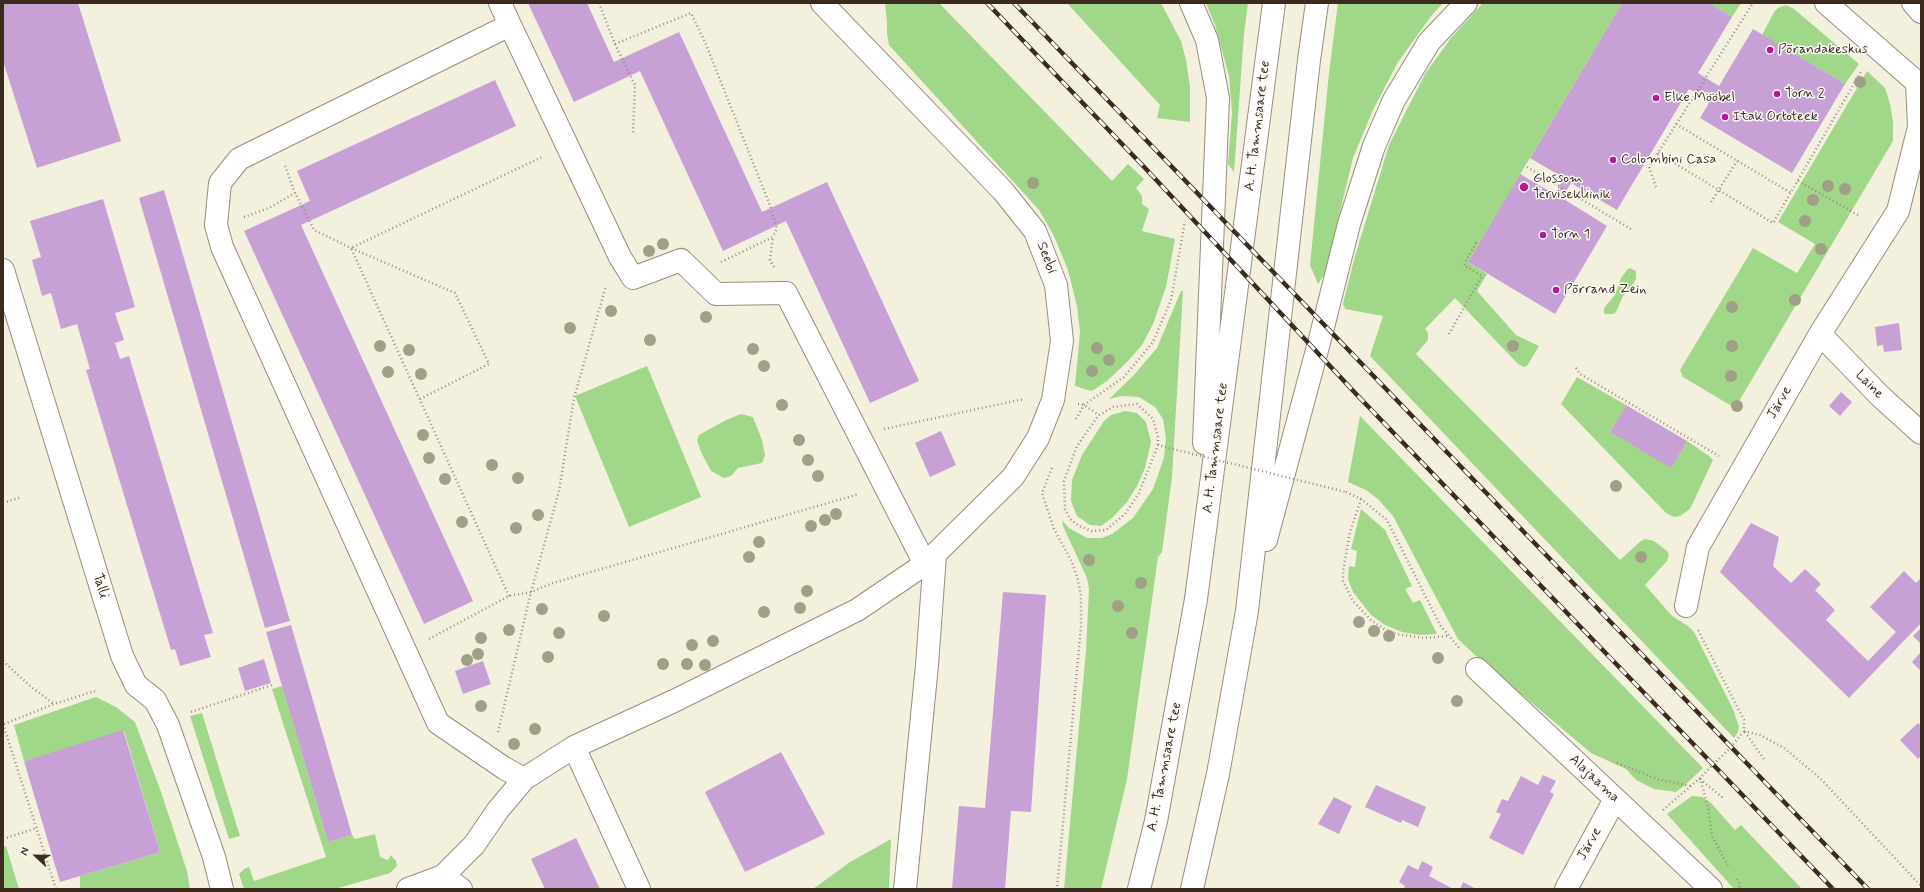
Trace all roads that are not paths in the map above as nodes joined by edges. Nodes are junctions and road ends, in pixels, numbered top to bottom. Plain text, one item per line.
1 (500, 3) edge
2 (822, 3) edge
3 (1191, 3) edge
4 (1274, 3) edge
5 (1317, 3) edge
6 (1466, 3) edge
7 (1826, 3) edge
8 (1913, 3) edge
9 (1921, 12) edge
10 (510, 25) junction
11 (1919, 84) edge
12 (1921, 192) edge
13 (1898, 211) junction
14 (3, 270) edge
15 (1820, 334) junction
16 (1921, 433) edge
17 (930, 559) junction
18 (1196, 599) junction
19 (1686, 606) road end
20 (1247, 611) junction
21 (1477, 670) road end
22 (574, 747) junction
23 (524, 779) junction
24 (1615, 798) junction
25 (443, 876) junction
26 (222, 889) edge
27 (408, 889) edge
28 (460, 889) edge
29 (639, 889) edge
30 (905, 889) edge
31 (1139, 889) edge
32 (1192, 889) edge
33 (1566, 889) edge
34 (1711, 889) edge

1 - 10 main road
2 - 17 main road, Seebi
3 - 18 main road
4 - 18 main road, A. H. Tammsaare tee
5 - 20 main road
6 - 20 main road
7 - 11 main road
8 - 9 main road
10 - 17 main road
10 - 23 main road
11 - 13 main road, Järve
12 - 13 main road, Järve
13 - 15 main road, Järve
14 - 26 main road, Talli
15 - 16 main road, Laine
15 - 19 main road, Järve
17 - 22 main road, Seebi
17 - 30 main road
18 - 31 main road, A. H. Tammsaare tee
20 - 32 main road
21 - 24 main road, Alajaama
22 - 23 main road, Seebi
22 - 29 main road
23 - 25 main road, Seebi
24 - 33 main road, Järve
24 - 34 main road, Alajaama
25 - 27 main road
25 - 28 main road

